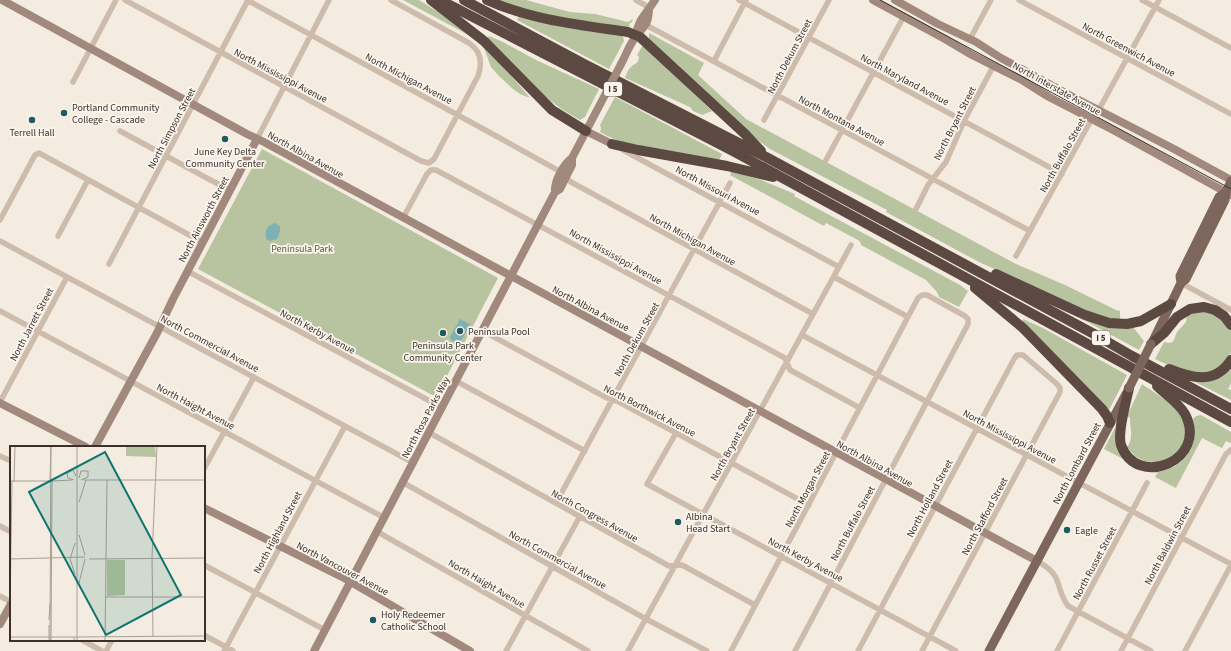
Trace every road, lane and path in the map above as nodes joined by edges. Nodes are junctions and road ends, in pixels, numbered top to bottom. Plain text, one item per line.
1 (2, 0) edge
2 (116, 0) edge
3 (125, 0) edge
4 (247, 0) edge
5 (329, 0) edge
6 (391, 0) edge
7 (431, 0) edge
8 (440, 0) edge
9 (464, 0) edge
10 (486, 0) edge
11 (636, 0) edge
12 (655, 0) edge
13 (739, 0) edge
14 (829, 0) edge
15 (873, 0) edge
16 (895, 0) edge
17 (991, 0) edge
18 (1019, 0) edge
19 (1142, 0) edge
20 (1159, 0) edge
21 (746, 2) edge
22 (1155, 7) junction
23 (650, 9) junction
24 (904, 16) junction
25 (646, 25) junction
26 (311, 35) junction
27 (636, 35) junction
28 (809, 38) junction
29 (970, 40) junction
30 (91, 48) junction
31 (1231, 48) edge
32 (220, 52) junction
33 (1127, 58) junction
34 (714, 61) junction
35 (994, 65) junction
36 (874, 72) junction
37 (73, 82) dead end
38 (284, 86) junction
39 (777, 96) junction
40 (193, 104) junction
41 (1099, 110) junction
42 (458, 114) junction
43 (1231, 114) edge
44 (1092, 119) junction
45 (764, 120) dead end
46 (964, 121) junction
47 (842, 130) junction
48 (120, 131) dead end
49 (586, 131) junction
50 (257, 138) junction
51 (612, 144) junction
52 (166, 156) junction
53 (766, 157) junction
54 (826, 160) dead end
55 (1062, 174) junction
56 (563, 175) junction
57 (933, 179) junction
58 (88, 180) junction
59 (785, 180) junction
60 (1231, 181) edge
61 (730, 183) dead end
62 (229, 190) junction
63 (1228, 194) edge
64 (720, 203) junction
65 (139, 208) junction
66 (916, 209) dead end
67 (404, 218) junction
68 (0, 220) edge
69 (539, 224) junction
70 (1030, 231) junction
71 (58, 236) dead end
72 (0, 241) edge
73 (202, 242) junction
74 (851, 245) dead end
75 (694, 250) junction
76 (1016, 256) dead end
77 (109, 264) dead end
78 (840, 267) junction
79 (970, 268) junction
80 (187, 271) junction
81 (956, 272) junction
82 (511, 276) junction
83 (67, 277) junction
84 (834, 277) junction
85 (1181, 283) junction
86 (670, 296) junction
87 (1171, 304) junction
88 (1231, 310) edge
89 (0, 311) edge
90 (813, 314) junction
91 (908, 317) junction
92 (968, 319) joint
93 (1231, 325) edge
94 (159, 326) junction
95 (38, 331) junction
96 (483, 331) junction
97 (802, 335) junction
98 (1151, 344) junction
99 (642, 347) junction
100 (1121, 349) junction
101 (1231, 360) edge
102 (787, 363) junction
103 (878, 375) junction
104 (1146, 375) junction
105 (254, 377) junction
106 (131, 381) junction
107 (456, 381) junction
108 (1060, 388) joint
109 (1129, 388) junction
110 (613, 400) junction
111 (0, 402) edge
112 (927, 402) junction
113 (441, 407) junction
114 (860, 408) junction
115 (1231, 408) edge
116 (760, 412) junction
117 (1231, 422) edge
118 (1110, 423) junction
119 (345, 426) junction
120 (977, 428) junction
121 (224, 432) junction
122 (428, 432) junction
123 (676, 433) junction
124 (84, 446) edge
125 (96, 446) edge
126 (1231, 450) edge
127 (585, 451) junction
128 (836, 453) junction
129 (1026, 455) junction
130 (0, 456) edge
131 (10, 461) edge
132 (412, 462) junction
133 (732, 463) junction
134 (205, 467) edge
135 (316, 480) junction
136 (886, 480) junction
137 (402, 482) junction
138 (1078, 483) junction
139 (1147, 483) dead end
140 (556, 503) junction
141 (808, 505) junction
142 (935, 506) junction
143 (205, 509) edge
144 (1132, 511) junction
145 (704, 514) junction
146 (580, 516) junction
147 (383, 517) junction
148 (0, 526) edge
149 (10, 531) edge
150 (376, 531) junction
151 (985, 533) junction
152 (1181, 538) junction
153 (280, 547) junction
154 (781, 556) junction
155 (1036, 561) junction
156 (1231, 565) edge
157 (205, 566) edge
158 (552, 566) junction
159 (675, 566) junction
160 (350, 582) junction
161 (831, 583) junction
162 (255, 593) junction
163 (0, 596) edge
164 (10, 602) edge
165 (10, 605) edge
166 (755, 605) junction
167 (880, 610) junction
168 (1078, 612) junction
169 (525, 615) junction
170 (646, 619) junction
171 (0, 624) edge
172 (324, 630) junction
173 (205, 636) edge
174 (930, 637) junction
175 (1128, 638) junction
176 (84, 641) edge
177 (111, 641) edge
178 (225, 649) edge
179 (102, 651) edge
180 (106, 651) edge
181 (233, 651) edge
182 (314, 651) edge
183 (470, 651) edge
184 (506, 651) edge
185 (588, 651) edge
186 (628, 651) edge
187 (707, 651) edge
188 (731, 651) edge
189 (794, 651) edge
190 (858, 651) edge
191 (922, 651) edge
192 (956, 651) edge
193 (989, 651) edge
194 (1057, 651) edge
195 (1121, 651) edge
196 (1151, 651) edge
197 (1185, 651) edge

1 - 30 street, North Albina Avenue
2 - 30 street
3 - 32 street, North Mississippi Avenue
4 - 26 street, North Michigan Avenue
4 - 32 street, North Simpson Street
5 - 26 street, North Ainsworth Street
6 - 42 street
7 - 49 highway
8 - 59 highway, I 5
9 - 53 highway, I 5
10 - 27 highway
11 - 23 street
12 - 23 street, North Rosa Parks Way
13 - 21 street, North Maryland Avenue
14 - 28 street, North Dekum Street
15 - 24 street, North Interstate Avenue
16 - 29 street, North Interstate Avenue
17 - 29 street
18 - 33 street, North Greenwich Avenue
19 - 22 street
20 - 22 street, North Buffalo Street
21 - 28 street, North Maryland Avenue
21 - 34 street
22 - 31 street
22 - 33 street, North Buffalo Street
23 - 25 street, North Rosa Parks Way
23 - 27 street, North Rosa Parks Way
24 - 35 street, North Interstate Avenue
24 - 36 street
25 - 27 street, North Rosa Parks Way
25 - 34 street, North Montana Avenue
26 - 38 street, North Ainsworth Street
26 - 42 street, North Michigan Avenue
27 - 49 street, North Rosa Parks Way, bridge
27 - 53 highway
28 - 36 street, North Maryland Avenue
28 - 39 street, North Dekum Street
29 - 41 street, North Interstate Avenue
30 - 37 street
30 - 40 street, North Albina Avenue
32 - 38 street, North Mississippi Avenue
32 - 40 street, North Simpson Street
33 - 41 street, North Buffalo Street
33 - 43 street, North Greenwich Avenue
34 - 39 street, North Montana Avenue
35 - 44 street, North Interstate Avenue
35 - 46 street, North Bryant Street
36 - 46 street, North Maryland Avenue
36 - 47 street
38 - 42 street, North Mississippi Avenue
38 - 50 street, North Ainsworth Street
39 - 45 street, North Dekum Street
39 - 47 street, North Montana Avenue
40 - 50 street, North Albina Avenue
40 - 52 street, North Simpson Street
41 - 44 street, North Buffalo Street
41 - 60 street, North Interstate Avenue
42 - 56 street, North Michigan Avenue
44 - 55 street, North Buffalo Street
44 - 63 street, North Interstate Avenue
46 - 55 street, North Maryland Avenue
46 - 57 street, North Bryant Street
47 - 54 street
47 - 57 street, North Montana Avenue
48 - 52 street
49 - 51 street, North Missouri Avenue
49 - 56 street, North Rosa Parks Way
50 - 62 street, North Ainsworth Street
50 - 67 street, North Albina Avenue
51 - 59 highway
51 - 64 street, North Missouri Avenue
52 - 62 street
52 - 65 street, North Simpson Street
53 - 79 highway, I 5
55 - 70 street, North Buffalo Street
56 - 69 street, North Rosa Parks Way
56 - 75 street, North Michigan Avenue
57 - 66 street, North Bryant Street
57 - 70 street, North Montana Avenue
58 - 65 street
58 - 68 street
58 - 71 street
59 - 81 highway, I 5
60 - 63 main road, North Lombard Street
61 - 64 street, North Dekum Street
62 - 73 street, North Ainsworth Street
63 - 85 main road, North Lombard Street
64 - 75 street, North Dekum Street
64 - 78 street, North Missouri Avenue
65 - 73 street
65 - 77 street, North Simpson Street
67 - 69 street, North Mississippi Avenue
67 - 82 street, North Albina Avenue
69 - 82 street, North Rosa Parks Way
69 - 86 street, North Mississippi Avenue
70 - 76 street, North Buffalo Street
72 - 83 street, North Commercial Avenue
73 - 80 street, North Ainsworth Street
74 - 78 street, North Bryant Street
75 - 86 street, North Dekum Street
75 - 90 street, North Michigan Avenue
78 - 84 street, North Bryant Street
79 - 87 highway
79 - 100 highway, I 5
80 - 94 street, North Ainsworth Street
80 - 113 street, North Kerby Avenue
81 - 104 highway, I 5
81 - 118 highway
82 - 96 street, North Rosa Parks Way
82 - 99 street, North Albina Avenue
83 - 94 street, North Commercial Avenue
83 - 95 street, North Jarrett Street
84 - 90 street, North Bryant Street
84 - 91 street
85 - 87 main road, North Lombard Street
85 - 88 street
86 - 99 street, North Dekum Street
86 - 102 street, North Mississippi Avenue
87 - 98 main road, North Lombard Street
89 - 95 street, North Haight Avenue
90 - 97 street, North Bryant Street
91 - 92 street, North Morgan Street
91 - 103 street, North Morgan Street
92 - 112 street, North Buffalo Street
93 - 98 highway
94 - 105 street, North Commercial Avenue
94 - 106 street, North Ainsworth Street
95 - 106 street, North Haight Avenue
95 - 111 street, North Jarrett Street
96 - 107 street, North Rosa Parks Way
96 - 110 street, North Borthwick Avenue
97 - 102 street, North Bryant Street
97 - 103 street, North Mississippi Avenue
98 - 109 main road, North Lombard Street, bridge
99 - 110 street, North Dekum Street
99 - 116 street, North Albina Avenue
100 - 101 highway
100 - 115 highway, I 5
102 - 114 street, North Mississippi Avenue
102 - 116 street, North Bryant Street
103 - 112 street, North Mississippi Avenue
103 - 114 street, North Morgan Street
104 - 109 highway
104 - 117 highway, I 5
105 - 119 street, North Commercial Avenue
105 - 121 street
106 - 121 street, North Haight Avenue
106 - 125 street, North Ainsworth Street
107 - 113 street, North Rosa Parks Way
107 - 127 street
108 - 120 street, North Holland Street
108 - 129 street, North Stafford Street
109 - 118 main road, North Lombard Street
110 - 123 street, North Borthwick Avenue
110 - 127 street, North Dekum Street
111 - 124 street
112 - 120 street, North Mississippi Avenue
112 - 136 street, North Buffalo Street
113 - 122 street, North Rosa Parks Way
114 - 128 street, North Morgan Street
116 - 128 street, North Albina Avenue
116 - 133 street, North Bryant Street
118 - 138 main road, North Lombard Street
119 - 132 street, North Commercial Avenue
119 - 135 street, North Highland Street
120 - 129 street, North Mississippi Avenue
120 - 142 street, North Holland Street
121 - 134 street
121 - 135 street, North Haight Avenue
122 - 132 street, North Rosa Parks Way
122 - 140 street, North Congress Avenue
123 - 133 street, North Borthwick Avenue
123 - 145 street, North Kerby Avenue
126 - 152 street, North Baldwin Street
127 - 140 street, North Dekum Street
128 - 136 street, North Albina Avenue
128 - 141 street, North Morgan Street
129 - 138 street, North Mississippi Avenue
129 - 151 street, North Stafford Street
130 - 131 street
132 - 137 street, North Rosa Parks Way
133 - 141 street, North Borthwick Avenue
133 - 145 street, North Bryant Street
135 - 147 street, North Haight Avenue
135 - 153 street, North Highland Street
136 - 142 street, North Albina Avenue
136 - 161 street, North Buffalo Street
137 - 147 street, North Rosa Parks Way
137 - 158 street, North Commercial Avenue
138 - 144 street, North Mississippi Avenue
138 - 155 main road, North Lombard Street
139 - 144 street, North Russet Street
140 - 146 street, North Congress Avenue
141 - 154 street, North Morgan Street
142 - 151 street, North Albina Avenue
142 - 167 street, North Holland Street
143 - 153 street, North Vancouver Avenue
144 - 152 street, North Mississippi Avenue
144 - 168 street, North Russet Street
145 - 154 street, North Kerby Avenue
145 - 159 street, North Bryant Street
146 - 158 street
146 - 159 street, North Congress Avenue
147 - 150 street, North Rosa Parks Way
148 - 149 street
150 - 160 street, North Rosa Parks Way
150 - 169 street, North Haight Avenue
151 - 155 street, North Albina Avenue
151 - 174 street, North Stafford Street
152 - 156 street, North Mississippi Avenue
152 - 175 street, North Baldwin Street
153 - 160 street, North Vancouver Avenue
153 - 162 street, North Highland Street
154 - 161 street, North Kerby Avenue
154 - 166 street, North Morgan Street
155 - 168 street, North Albina Avenue
155 - 193 main road, North Lombard Street
156 - 197 street
157 - 162 street
158 - 169 street
158 - 170 street, North Commercial Avenue
159 - 166 street, North Congress Avenue
159 - 170 street, North Bryant Street
160 - 172 street, North Rosa Parks Way
160 - 183 street, North Vancouver Avenue
161 - 167 street, North Kerby Avenue
161 - 189 street, North Buffalo Street
162 - 172 street
162 - 178 street, North Highland Street
163 - 164 street
165 - 171 street
166 - 188 street, North Morgan Street
167 - 174 street, North Kerby Avenue
167 - 190 street, North Holland Street
168 - 175 street, North Albina Avenue
168 - 194 street, North Russet Street
169 - 184 street
169 - 185 street, North Haight Avenue
170 - 186 street, North Bryant Street
170 - 187 street, North Commercial Avenue
172 - 182 street, North Rosa Parks Way
173 - 178 street
174 - 191 street, North Stafford Street
174 - 192 street, North Kerby Avenue
175 - 195 street, North Baldwin Street
175 - 196 street, North Albina Avenue
176 - 179 street
177 - 180 street
178 - 181 street

